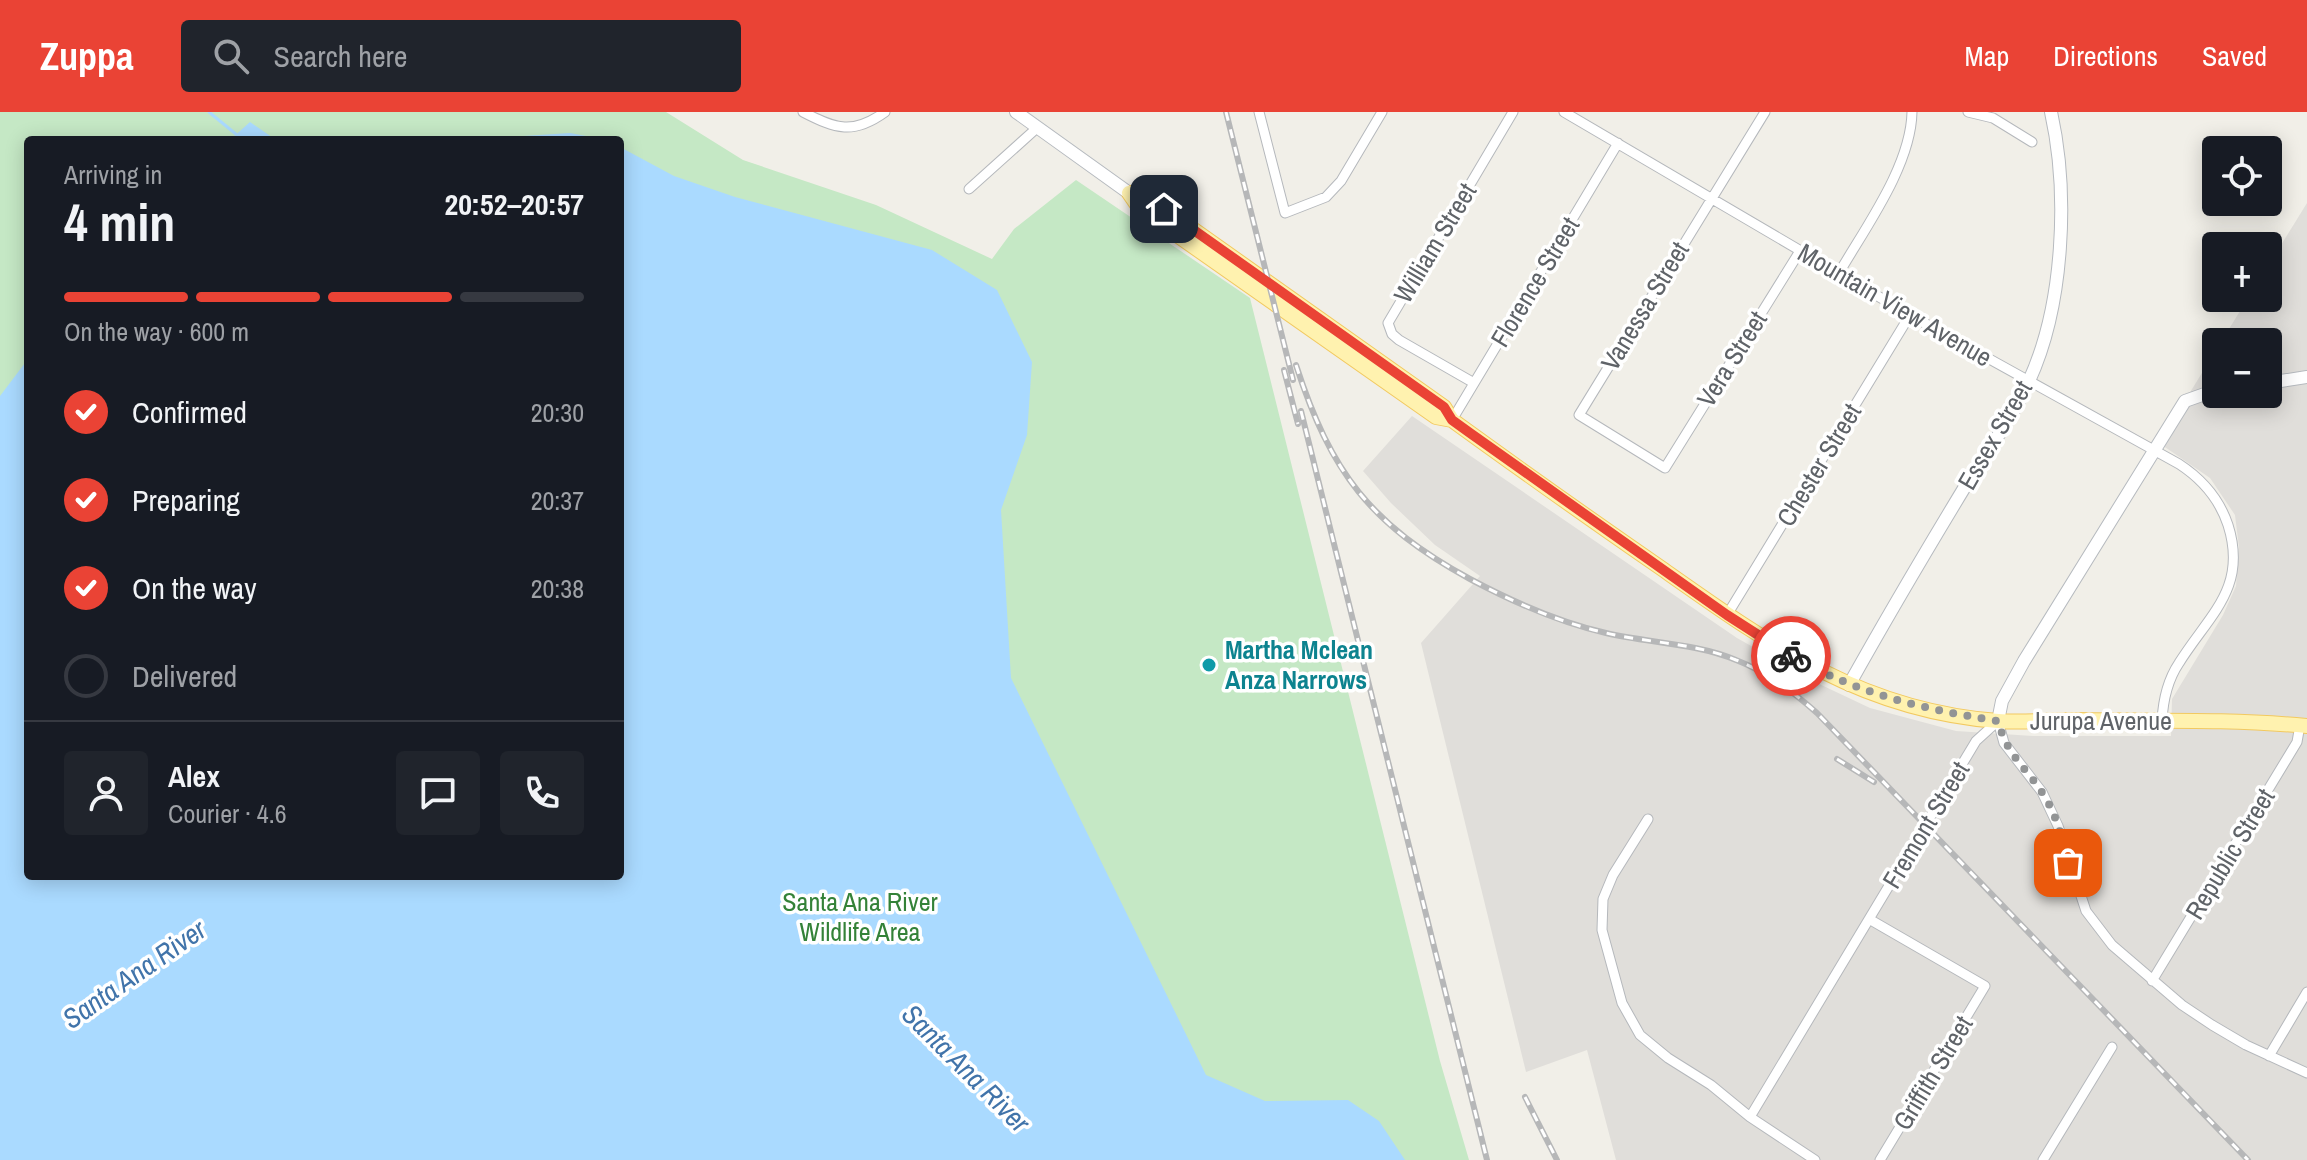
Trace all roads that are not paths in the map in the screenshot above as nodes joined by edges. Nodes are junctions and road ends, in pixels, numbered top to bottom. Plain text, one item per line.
1 (803, 112) edge
2 (885, 112) edge
3 (1016, 112) edge
4 (1259, 112) edge
5 (1382, 112) edge
6 (1513, 112) edge
7 (1564, 112) edge
8 (1765, 112) edge
9 (1912, 112) edge
10 (1968, 112) edge
11 (2051, 112) edge
12 (1038, 127) junction
13 (2032, 142) dead end
14 (1618, 143) junction
15 (969, 189) dead end
16 (1129, 193) joint
17 (1712, 198) junction
18 (1800, 251) junction
19 (1839, 273) junction
20 (1910, 315) junction
21 (2307, 377) edge
22 (2029, 381) junction
23 (2282, 381) edge
24 (1474, 383) junction
25 (2202, 395) edge
26 (1452, 420) junction
27 (2153, 451) junction
28 (1665, 468) joint
29 (1727, 615) junction
30 (1849, 685) junction
31 (1998, 721) junction
32 (2162, 721) junction
33 (2303, 726) edge
34 (1648, 819) dead end
35 (1869, 919) junction
36 (2152, 981) junction
37 (2307, 992) edge
38 (2112, 1047) dead end
39 (2269, 1056) junction
40 (2307, 1073) edge
41 (1750, 1117) junction
42 (1815, 1160) edge
43 (1880, 1160) edge
44 (2043, 1160) edge

1 - 2 street
3 - 12 street, Jurupa Avenue
4 - 5 street
6 - 24 street, William Street
7 - 14 street, Mountain View Avenue
8 - 17 street, Vanessa Street
9 - 19 street
10 - 13 street
11 - 22 street, Essex Street
12 - 15 street
12 - 16 street, Jurupa Avenue
14 - 17 street, Mountain View Avenue
14 - 24 street, Florence Street
16 - 26 main road, Jurupa Avenue
17 - 18 street, Mountain View Avenue
17 - 28 street, Vanessa Street
18 - 19 street, Mountain View Avenue
18 - 28 street, Vera Street
19 - 20 street, Mountain View Avenue
20 - 22 street, Mountain View Avenue
20 - 29 street, Chester Street
21 - 23 street
22 - 27 street, Mountain View Avenue
22 - 30 street, Essex Street
24 - 26 street, Florence Street
25 - 27 street, Fremont Street
26 - 29 main road, Jurupa Avenue
27 - 31 street, Fremont Street
27 - 32 street, Mountain View Avenue
29 - 30 main road, Jurupa Avenue
30 - 31 main road, Jurupa Avenue
31 - 32 main road, Jurupa Avenue
31 - 35 street, Fremont Street
31 - 36 street
32 - 33 main road, Jurupa Avenue
33 - 36 street, Republic Street
34 - 41 street
35 - 41 street, Fremont Street
35 - 43 street, Griffith Street
36 - 39 street
37 - 39 street
38 - 44 street
39 - 40 street
41 - 42 street

